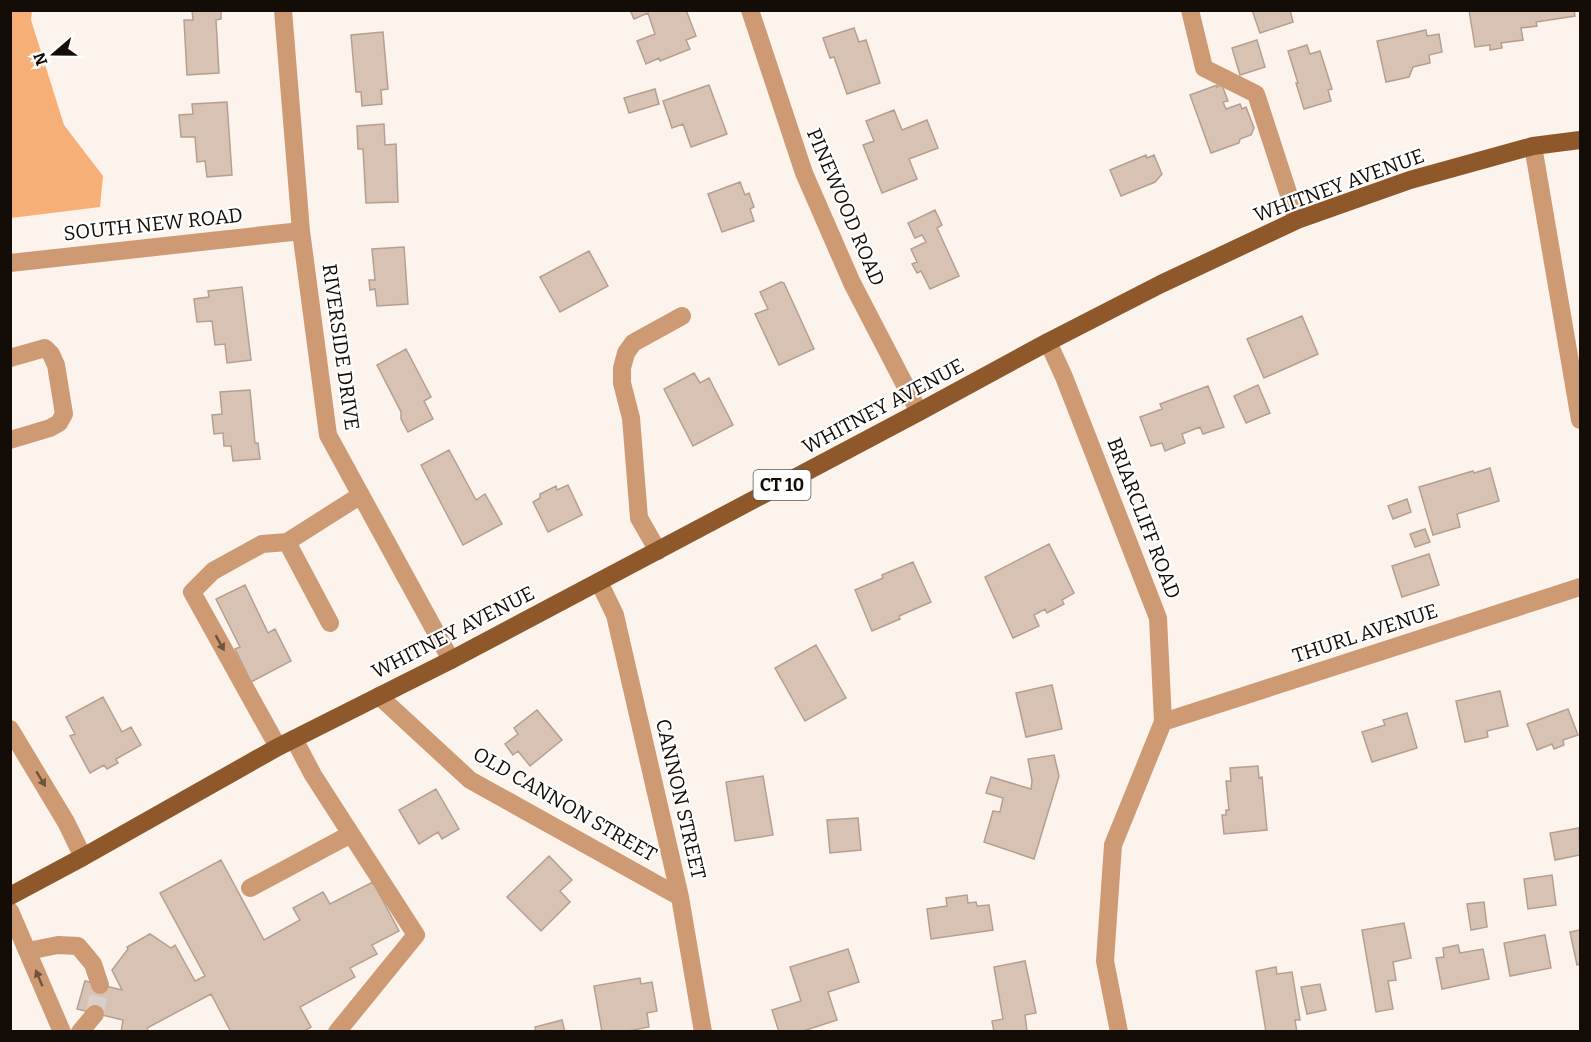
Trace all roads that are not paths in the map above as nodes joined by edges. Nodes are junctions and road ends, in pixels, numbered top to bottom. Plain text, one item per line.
1 (283, 10) edge
2 (750, 10) edge
3 (1190, 10) edge
4 (1581, 140) edge
5 (1533, 146) junction
6 (1297, 220) junction
7 (301, 231) junction
8 (10, 263) edge
9 (682, 316) dead end
10 (1048, 342) junction
11 (10, 358) edge
12 (919, 412) junction
13 (1581, 420) edge
14 (10, 440) edge
15 (361, 495) junction
16 (287, 542) junction
17 (658, 551) junction
18 (599, 582) junction
19 (1581, 587) edge
20 (330, 623) dead end
21 (451, 660) junction
22 (379, 696) junction
23 (1163, 722) junction
24 (10, 729) edge
25 (286, 743) junction
26 (351, 834) junction
27 (83, 857) junction
28 (250, 888) dead end
29 (10, 896) edge
30 (680, 897) junction
31 (10, 911) edge
32 (28, 951) junction
33 (100, 985) tunnel mouth
34 (95, 1014) tunnel mouth
35 (62, 1032) edge
36 (80, 1032) edge
37 (337, 1032) edge
38 (703, 1032) edge
39 (1119, 1032) edge

1 - 7 street, RIVERSIDE DRIVE
2 - 12 street, PINEWOOD ROAD
3 - 6 street
4 - 5 main road, WHITNEY AVENUE / CT 10
5 - 6 main road, WHITNEY AVENUE / CT 10
5 - 13 street
6 - 10 main road, WHITNEY AVENUE / CT 10
7 - 8 street, SOUTH NEW ROAD
7 - 15 street, RIVERSIDE DRIVE
9 - 17 street
10 - 12 main road, WHITNEY AVENUE / CT 10
10 - 23 street, BRIARCLIFF ROAD
11 - 14 street
12 - 17 main road, WHITNEY AVENUE / CT 10
15 - 16 street
15 - 21 street, RIVERSIDE DRIVE
16 - 20 street
16 -> 25 street
17 - 18 main road, WHITNEY AVENUE / CT 10
18 - 21 main road, WHITNEY AVENUE / CT 10
18 - 30 street, CANNON STREET
19 - 23 street, THURL AVENUE
21 - 22 main road, WHITNEY AVENUE / CT 10
22 - 25 main road, WHITNEY AVENUE / CT 10
22 - 30 street, OLD CANNON STREET
23 - 39 street, BRIARCLIFF ROAD
24 -> 27 street
25 - 26 street
25 - 27 main road, WHITNEY AVENUE / CT 10
26 - 28 street
26 - 37 street
27 - 29 main road, WHITNEY AVENUE / CT 10
30 - 38 street, CANNON STREET
31 - 32 street
32 - 33 street
35 -> 32 street
34 - 36 street

